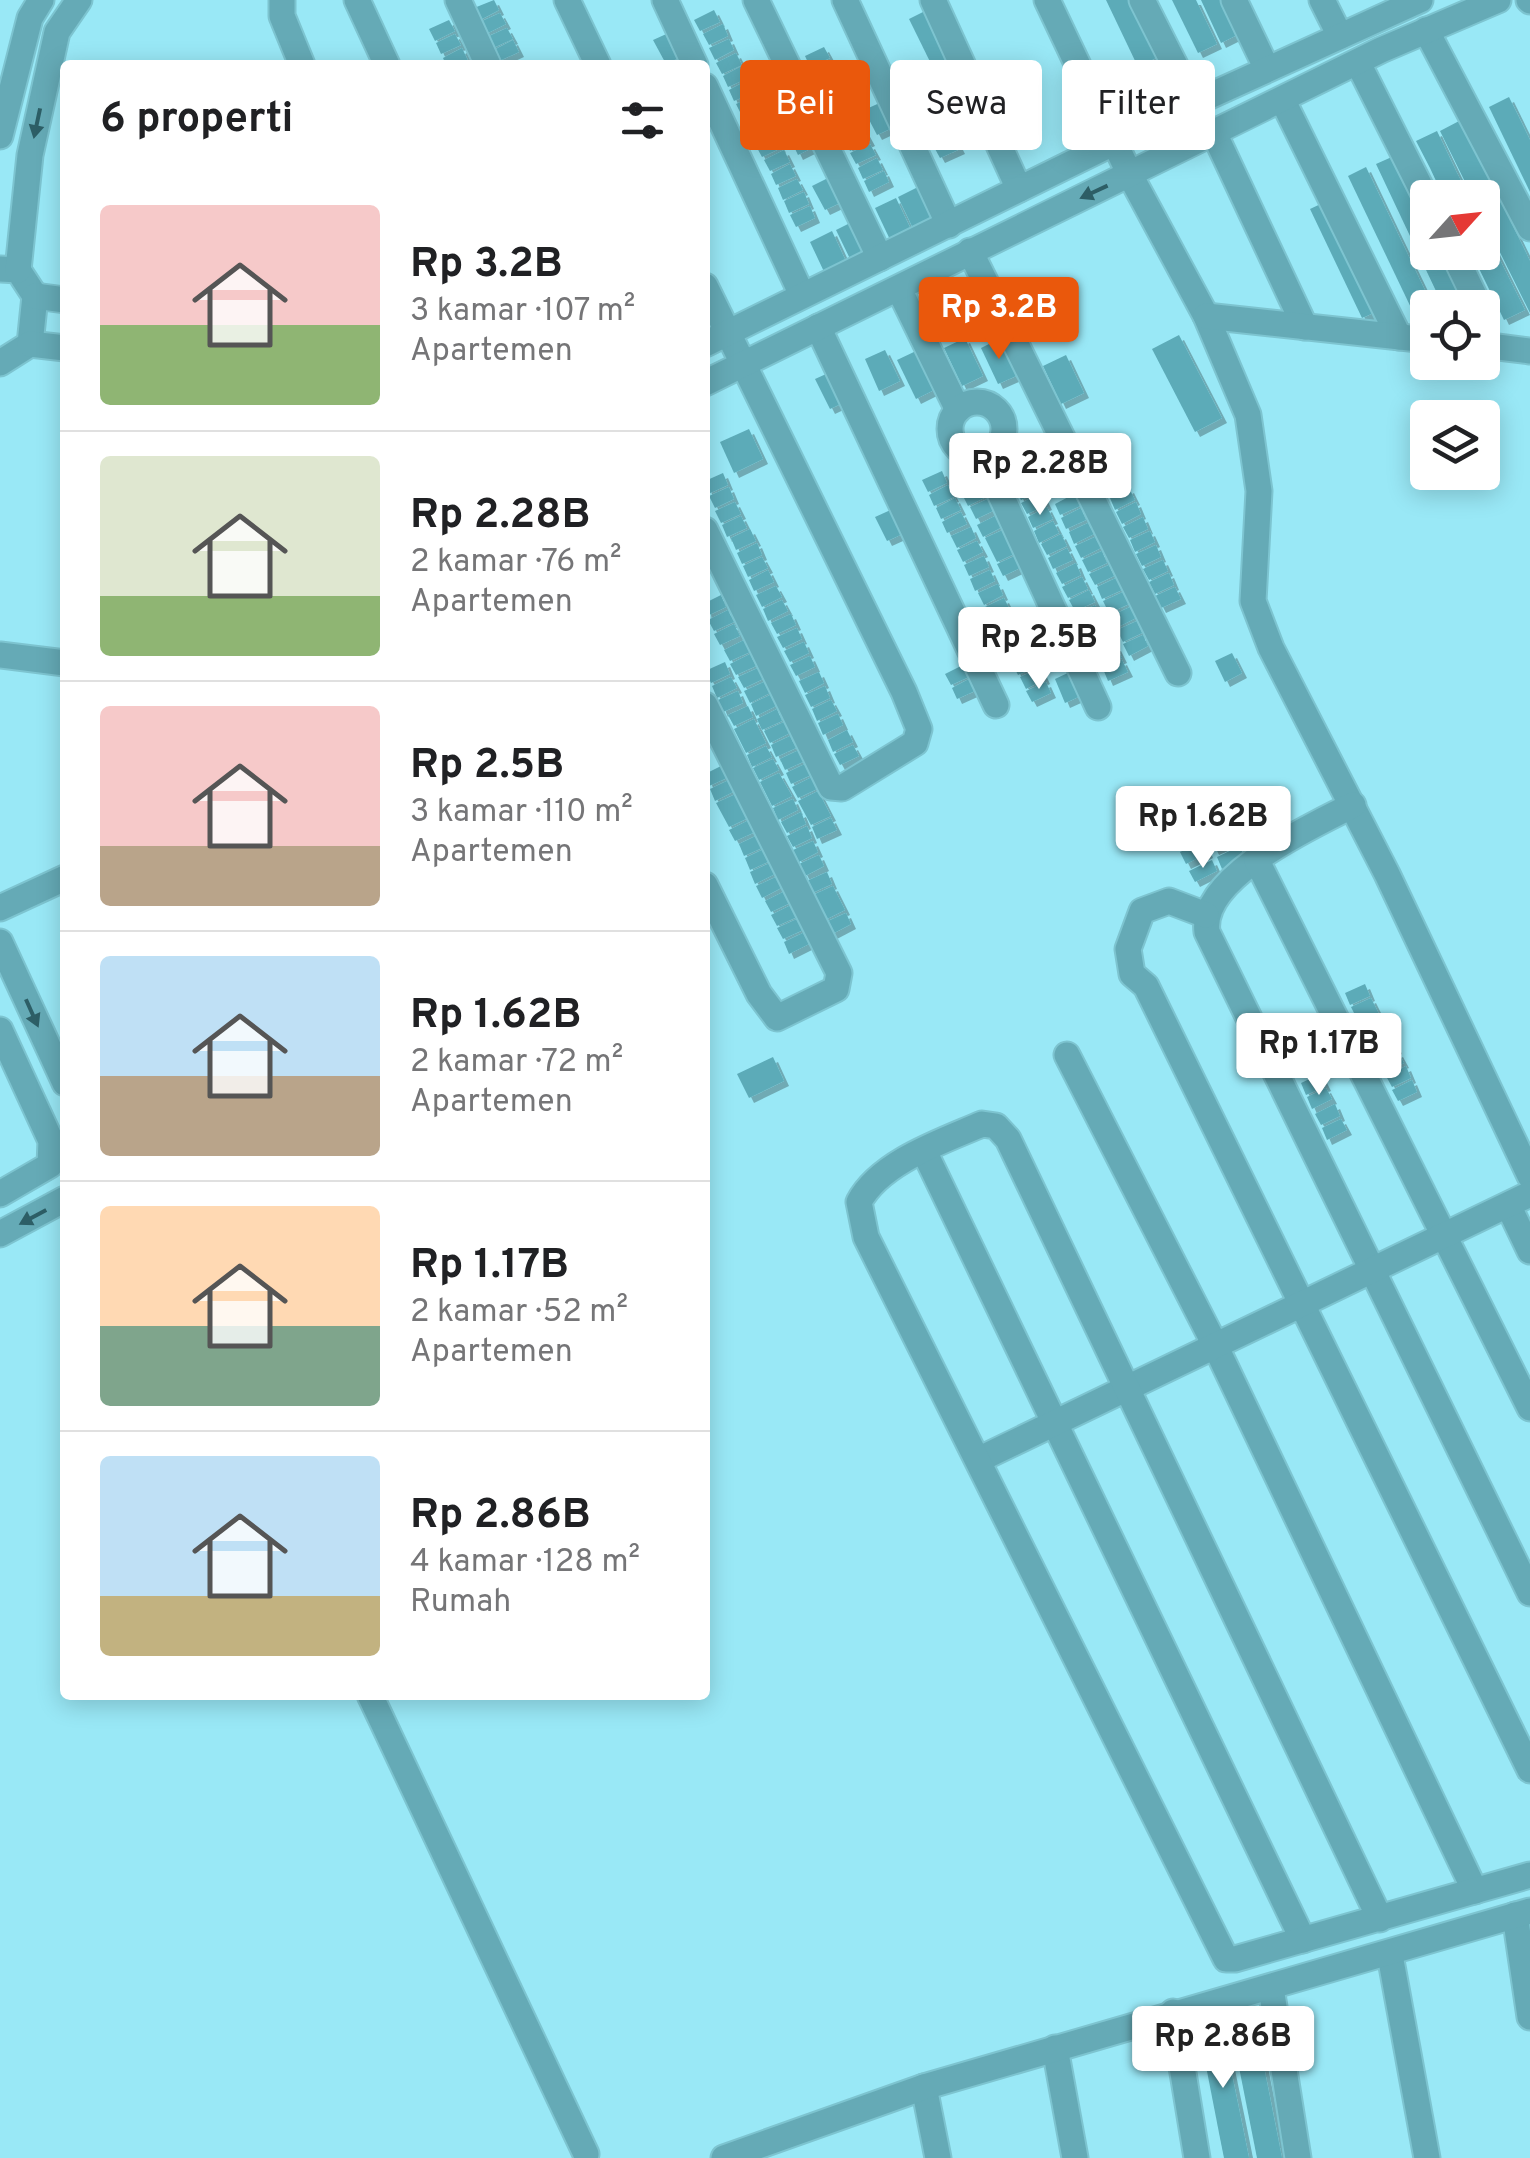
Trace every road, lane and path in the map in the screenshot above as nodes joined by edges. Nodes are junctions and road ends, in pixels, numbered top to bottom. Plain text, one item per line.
1 (42, 0) edge
2 (80, 0) edge
3 (282, 0) edge
4 (357, 0) edge
5 (458, 0) edge
6 (567, 0) edge
7 (665, 0) edge
8 (756, 0) edge
9 (845, 0) edge
10 (933, 0) edge
11 (1047, 0) edge
12 (1142, 0) edge
13 (1234, 0) edge
14 (1322, 0) edge
15 (1498, 0) edge
16 (1416, 1) edge
17 (1426, 30) junction
18 (1351, 31) junction
19 (1367, 58) junction
20 (300, 60) edge
21 (385, 60) edge
22 (486, 60) edge
23 (596, 60) edge
24 (693, 60) edge
25 (1075, 60) edge
26 (1172, 60) edge
27 (1267, 69) junction
28 (1215, 93) edge
29 (710, 97) edge
30 (1284, 101) junction
31 (1215, 135) joint
32 (0, 136) edge
33 (1101, 150) edge
34 (1117, 150) edge
35 (1183, 150) edge
36 (1130, 175) junction
37 (1419, 180) edge
38 (1019, 189) junction
39 (949, 225) junction
40 (1530, 228) edge
41 (970, 250) junction
42 (880, 258) junction
43 (9, 270) edge
44 (899, 288) junction
45 (802, 295) junction
46 (35, 296) junction
47 (60, 299) edge
48 (710, 310) edge
49 (1206, 316) junction
50 (818, 327) junction
51 (1306, 327) junction
52 (1399, 337) junction
53 (716, 338) edge
54 (1410, 338) edge
55 (30, 344) junction
56 (60, 347) edge
57 (1500, 347) edge
58 (1530, 351) edge
59 (0, 363) edge
60 (744, 364) junction
61 (710, 380) edge
62 (958, 410) junction
63 (983, 456) junction
64 (710, 540) edge
65 (0, 655) edge
66 (60, 662) edge
67 (1178, 672) dead end
68 (996, 705) dead end
69 (1098, 708) dead end
70 (710, 714) edge
71 (1353, 805) junction
72 (1256, 861) junction
73 (60, 880) edge
74 (710, 895) edge
75 (0, 908) edge
76 (1206, 915) junction
77 (0, 942) edge
78 (0, 1030) edge
79 (49, 1050) junction
80 (1067, 1054) dead end
81 (18, 1066) junction
82 (60, 1073) edge
83 (924, 1151) junction
84 (1530, 1176) edge
85 (0, 1194) edge
86 (1519, 1200) edge
87 (60, 1203) edge
88 (0, 1234) edge
89 (1447, 1236) junction
90 (1530, 1251) edge
91 (1375, 1271) junction
92 (1304, 1303) junction
93 (1214, 1343) junction
94 (1124, 1386) junction
95 (1530, 1408) edge
96 (1051, 1422) junction
97 (978, 1460) junction
98 (1530, 1593) edge
99 (372, 1700) edge
100 (1530, 1770) edge
101 (1530, 1876) edge
102 (1475, 1891) junction
103 (1522, 1913) edge
104 (1380, 1919) junction
105 (1303, 1940) junction
106 (1390, 1955) junction
107 (1271, 1988) junction
108 (1173, 2012) junction
109 (1530, 2017) edge
110 (1055, 2048) junction
111 (924, 2087) junction
112 (586, 2154) dead end
113 (724, 2158) edge
114 (938, 2158) edge
115 (1074, 2158) edge
116 (1197, 2158) edge
117 (1298, 2158) edge
118 (1427, 2158) edge

1 - 32 street
2 -> 43 street
3 - 20 street
4 - 21 street
5 - 22 street
6 - 23 street
7 - 24 street
8 - 42 street
9 - 39 street
10 - 38 street
11 - 25 street
12 - 26 street
13 - 27 street
14 - 18 street
15 - 17 street
16 - 18 street
17 - 19 street
17 - 40 street
18 - 19 street
18 - 27 street
19 - 30 street
19 - 37 street
27 - 28 street
29 - 45 street
30 - 31 street
30 - 52 street
31 - 51 street
33 - 38 street
34 - 36 street
35 - 36 street
36 -> 41 street
36 - 49 street
38 - 39 street
39 - 42 street
41 - 44 street
41 - 67 street
42 - 45 street
43 - 46 street
44 - 50 street
44 - 62 street
45 - 53 street
46 - 47 street
46 - 55 street
48 - 53 street
49 - 51 street
49 - 71 street
50 - 60 street
50 - 68 street
51 - 52 street
52 - 54 street
53 - 60 street
55 - 56 street
55 - 59 street
57 - 58 street
60 - 61 street
60 - 64 street
62 - 63 street
62 - 63 street
63 - 69 street
65 - 66 street
70 - 74 street
71 - 72 street
71 - 84 street
72 - 76 street
72 - 89 street
73 - 75 street
76 - 91 street
76 - 92 street
77 -> 79 street
78 - 81 street
79 - 81 street
79 - 82 street
80 - 93 street
81 - 85 street
83 - 94 street
83 - 96 street
83 - 97 street
86 - 89 street
86 - 90 street
87 -> 88 street
89 - 91 street
89 - 95 street
91 - 92 street
91 - 98 street
92 - 93 street
92 - 100 street
93 - 94 street
93 - 102 street
94 - 96 street
94 - 104 street
96 - 97 street
96 - 105 street
97 - 105 street
99 - 112 street
101 - 102 street
102 - 104 street
103 - 106 street
103 - 109 street
104 - 105 street
106 - 107 street
106 - 118 street
107 - 108 street
107 - 117 street
108 - 110 street
108 - 116 street
110 - 111 street
110 - 115 street
111 - 113 street
111 - 114 street

